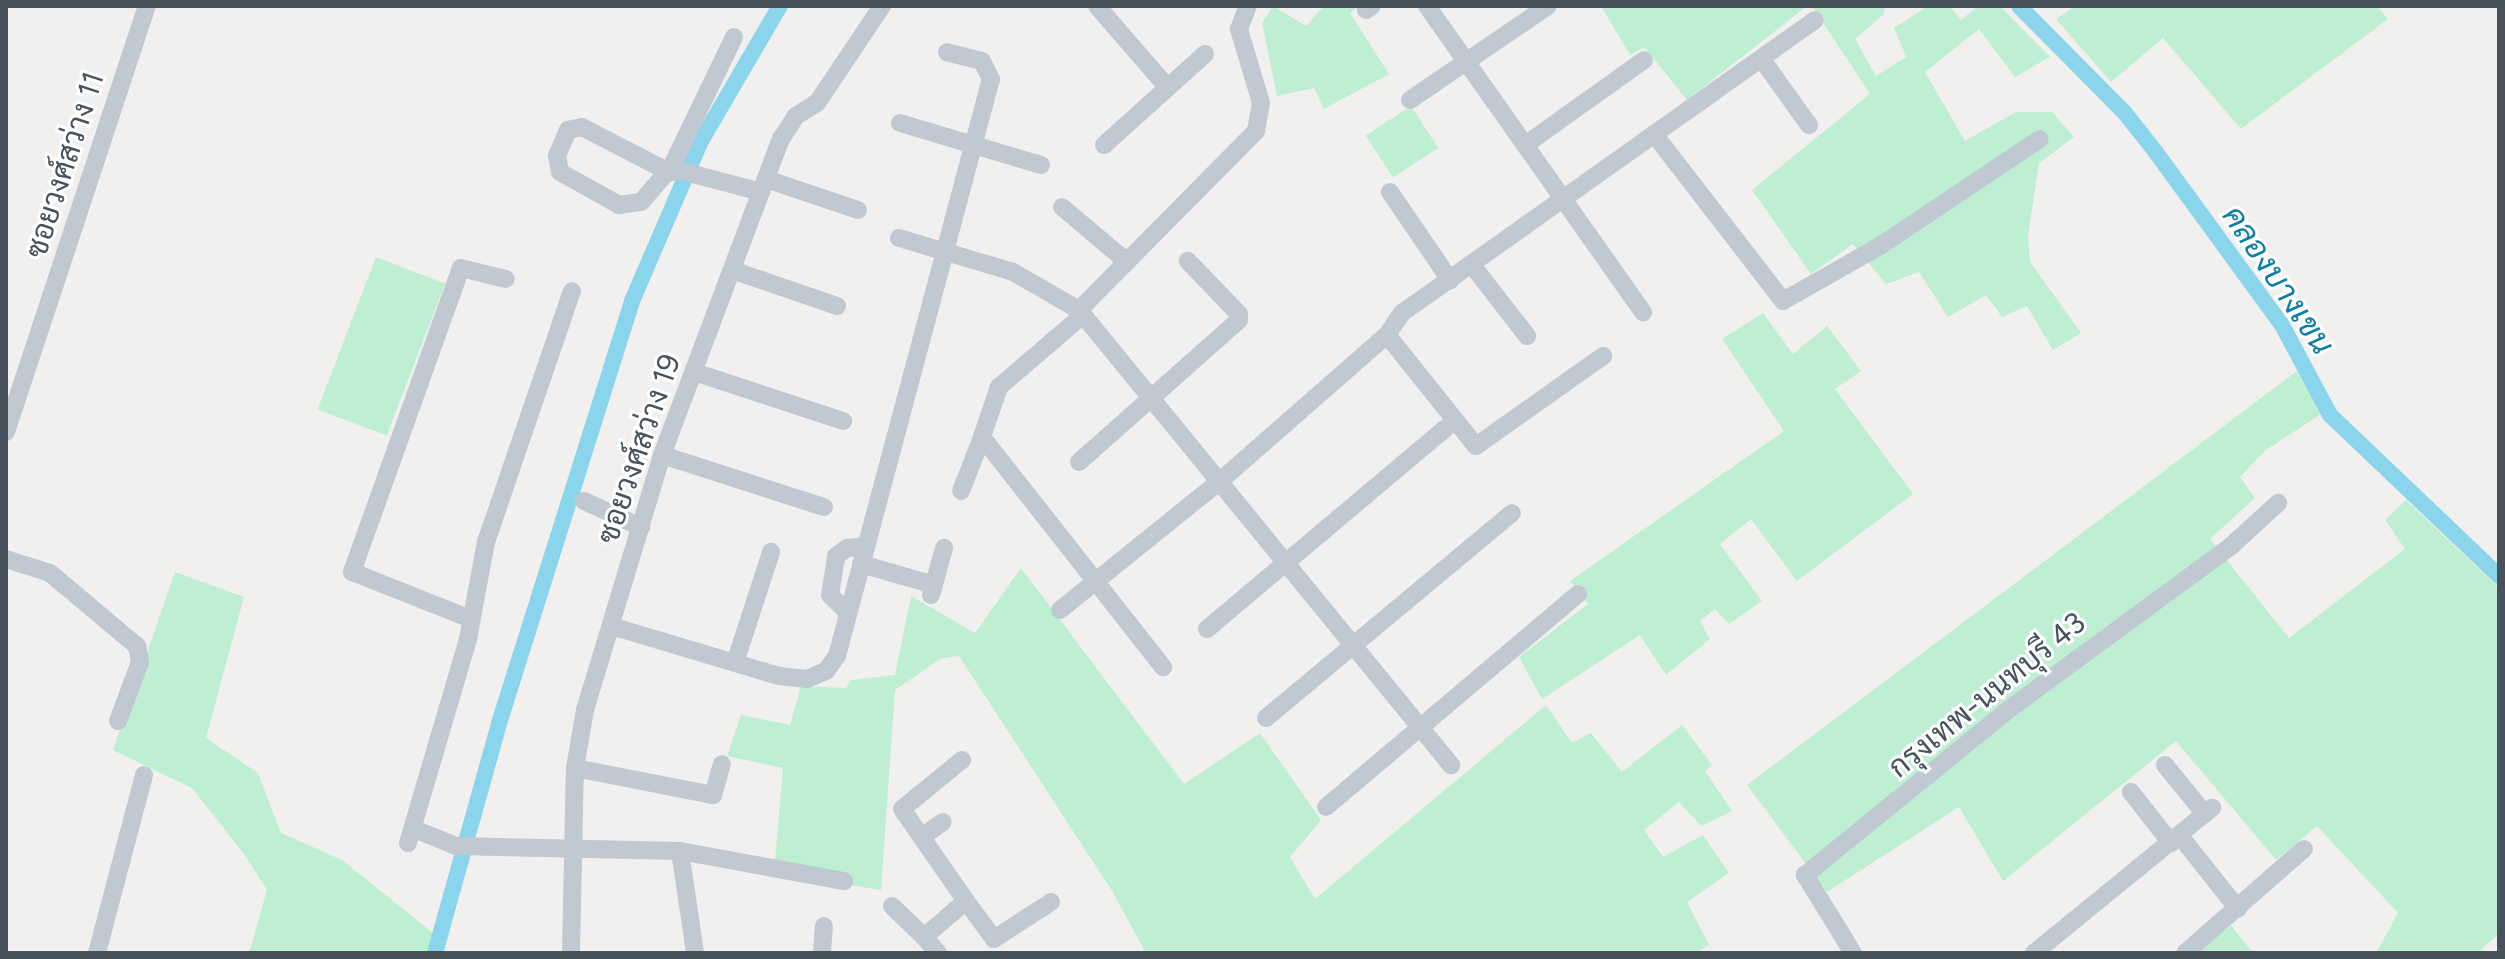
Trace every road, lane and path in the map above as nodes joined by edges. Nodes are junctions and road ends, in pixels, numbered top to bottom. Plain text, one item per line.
1 (147, 6) edge
2 (882, 6) edge
3 (1097, 6) edge
4 (1248, 6) edge
5 (1427, 6) edge
6 (1548, 6) edge
7 (1815, 20) dead end
8 (734, 37) dead end
9 (947, 52) dead end
10 (1205, 54) dead end
11 (1644, 60) dead end
12 (1466, 61) junction
13 (1763, 61) junction
14 (1168, 88) junction
15 (1410, 100) dead end
16 (900, 123) dead end
17 (1809, 125) dead end
18 (1654, 134) junction
19 (2040, 139) dead end
20 (973, 145) junction
21 (1104, 145) dead end
22 (1525, 145) junction
23 (1041, 165) dead end
24 (669, 172) junction
25 (764, 186) junction
26 (1390, 192) dead end
27 (1564, 200) junction
28 (1062, 207) dead end
29 (858, 210) dead end
30 (899, 238) dead end
31 (944, 250) junction
32 (1188, 261) dead end
33 (1127, 262) junction
34 (1472, 265) junction
35 (732, 270) junction
36 (506, 279) dead end
37 (1450, 280) junction
38 (572, 291) dead end
39 (837, 306) dead end
40 (1081, 312) junction
41 (1643, 312) dead end
42 (1387, 335) junction
43 (1527, 336) dead end
44 (1603, 356) dead end
45 (694, 372) junction
46 (1150, 399) junction
47 (843, 421) dead end
48 (1446, 428) dead end
49 (6, 432) edge
50 (982, 437) junction
51 (662, 455) junction
52 (1079, 462) dead end
53 (1220, 481) junction
54 (961, 491) dead end
55 (584, 501) dead end
56 (2278, 503) dead end
57 (824, 507) dead end
58 (1512, 513) dead end
59 (641, 527) junction
60 (944, 548) dead end
61 (771, 552) dead end
62 (864, 555) junction
63 (6, 559) edge
64 (1288, 561) junction
65 (1096, 581) junction
66 (1578, 594) dead end
67 (1060, 610) dead end
68 (848, 613) junction
69 (471, 619) junction
70 (611, 626) junction
71 (1207, 629) dead end
72 (1355, 643) junction
73 (735, 663) junction
74 (1163, 667) dead end
75 (1266, 718) dead end
76 (118, 721) dead end
77 (1421, 727) junction
78 (962, 760) dead end
79 (722, 764) dead end
80 (1451, 765) dead end
81 (2165, 765) dead end
82 (575, 768) junction
83 (144, 775) dead end
84 (2131, 792) dead end
85 (1326, 807) dead end
86 (943, 822) dead end
87 (923, 836) junction
88 (2176, 840) junction
89 (572, 849) junction
90 (2304, 849) dead end
91 (680, 851) junction
92 (844, 881) dead end
93 (966, 901) junction
94 (1051, 902) dead end
95 (892, 906) dead end
96 (2238, 909) junction
97 (824, 926) dead end
98 (924, 937) junction
99 (97, 953) edge
100 (571, 953) edge
101 (695, 953) edge
102 (822, 953) edge
103 (938, 953) edge
104 (1853, 953) edge
105 (2035, 953) edge
106 (2185, 953) edge

1 - 49 street, ซอยวงศ์สว่าง 11
2 - 25 street, ซอยวงศ์สว่าง 19
3 - 14 street
4 - 33 street
5 - 12 street
6 - 12 street
7 - 13 street
8 - 24 street
9 - 20 street
10 - 14 street
11 - 22 street
12 - 15 street
12 - 22 street
13 - 17 street
13 - 18 street
14 - 21 street
16 - 20 street
18 - 19 street
18 - 27 street
20 - 23 street
20 - 31 street
22 - 27 street
24 - 24 street
24 - 25 street
25 - 29 street
25 - 35 street, ซอยวงศ์สว่าง 19
26 - 37 street
27 - 34 street
27 - 41 street
28 - 33 street
30 - 31 street
31 - 40 street
31 - 62 street
32 - 46 street
33 - 40 street
34 - 37 street
34 - 43 street
35 - 39 street
35 - 45 street, ซอยวงศ์สว่าง 19
36 - 69 street
37 - 42 street
38 - 69 street
40 - 46 street
40 - 50 street
42 - 44 street
42 - 53 street
45 - 47 street
45 - 51 street, ซอยวงศ์สว่าง 19
46 - 52 street
46 - 53 street
48 - 64 street
50 - 54 street
50 - 65 street
51 - 57 street
51 - 59 street, ซอยวงศ์สว่าง 19
53 - 64 street
53 - 65 street
55 - 59 street
56 - 104 street, กรุงเทพ-นนทบุรี 43
58 - 72 street
59 - 70 street, ซอยวงศ์สว่าง 19
60 - 62 street
61 - 73 street
62 - 68 street
62 - 68 street
63 - 76 street
64 - 71 street
64 - 72 street
65 - 67 street
65 - 74 street
66 - 77 street
68 - 73 street
69 - 89 street
70 - 73 street
70 - 82 street, ซอยวงศ์สว่าง 19
72 - 75 street
72 - 77 street
77 - 80 street
77 - 85 street
78 - 87 street
79 - 82 street
81 - 88 street
82 - 89 street, ซอยวงศ์สว่าง 19
83 - 99 street
84 - 88 street
86 - 87 street
87 - 93 street
88 - 96 street
88 - 105 street
89 - 91 street
89 - 100 street, ซอยวงศ์สว่าง 19
90 - 96 street
91 - 92 street
91 - 101 street
93 - 94 street
93 - 98 street
95 - 98 street
96 - 106 street
97 - 102 street
98 - 103 street

